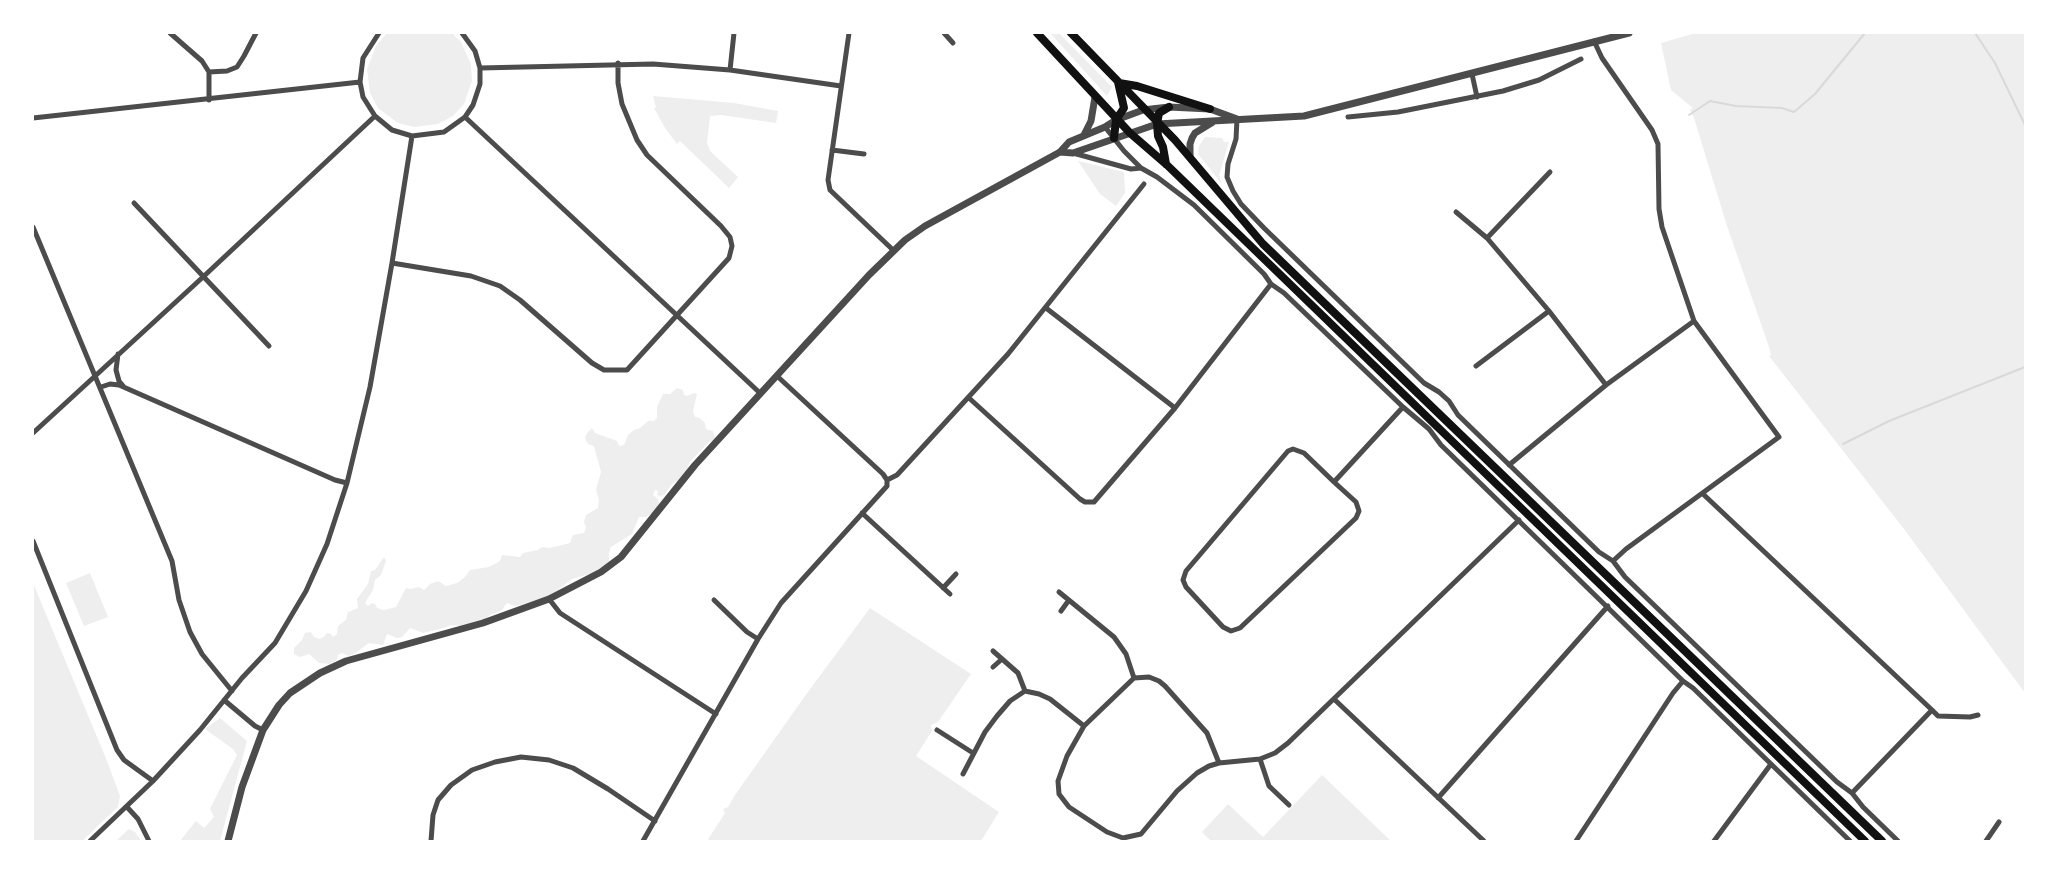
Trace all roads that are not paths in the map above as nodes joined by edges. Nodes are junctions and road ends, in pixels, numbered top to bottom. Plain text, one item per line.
1 (170, 33) edge
2 (256, 33) edge
3 (379, 33) edge
4 (734, 33) edge
5 (849, 33) edge
6 (944, 33) edge
7 (1037, 33) edge
8 (1071, 33) edge
9 (1629, 33) edge
10 (464, 34) edge
11 (1594, 41) junction
12 (953, 43) dead end
13 (1581, 59) dead end
14 (618, 63) junction
15 (480, 68) junction
16 (730, 70) junction
17 (209, 72) junction
18 (1472, 74) junction
19 (360, 82) junction
20 (1118, 82) junction
21 (841, 86) junction
22 (1095, 96) junction
23 (1477, 97) junction
24 (209, 100) junction
25 (1169, 107) junction
26 (1210, 109) junction
27 (1143, 110) junction
28 (375, 116) junction
29 (465, 117) junction
30 (1348, 117) dead end
31 (33, 118) edge
32 (1237, 118) junction
33 (1116, 120) junction
34 (1215, 121) junction
35 (1157, 124) junction
36 (1105, 127) junction
37 (1130, 133) junction
38 (1084, 135) junction
39 (412, 136) junction
40 (1114, 138) junction
41 (832, 150) junction
42 (1060, 152) junction
43 (1073, 153) junction
44 (864, 154) dead end
45 (1190, 157) junction
46 (1167, 165) junction
47 (1141, 168) junction
48 (1550, 172) dead end
49 (1144, 184) dead end
50 (134, 203) dead end
51 (1206, 204) junction
52 (1456, 212) dead end
53 (33, 227) edge
54 (1219, 230) junction
55 (1487, 238) junction
56 (893, 250) junction
57 (392, 263) junction
58 (203, 277) junction
59 (1271, 284) junction
60 (1046, 309) junction
61 (1549, 310) junction
62 (677, 316) junction
63 (1694, 321) junction
64 (269, 346) dead end
65 (119, 352) junction
66 (1476, 366) dead end
67 (96, 374) junction
68 (777, 376) junction
69 (1605, 386) junction
70 (101, 387) junction
71 (125, 388) junction
72 (761, 394) junction
73 (969, 398) junction
74 (1403, 407) junction
75 (1175, 408) junction
76 (33, 433) edge
77 (1509, 465) junction
78 (887, 480) junction
79 (1334, 482) junction
80 (347, 483) junction
81 (1703, 494) junction
82 (862, 513) junction
83 (1519, 520) junction
84 (33, 541) edge
85 (1613, 561) junction
86 (956, 574) dead end
87 (943, 588) junction
88 (1059, 592) dead end
89 (950, 594) dead end
90 (549, 599) junction
91 (714, 600) dead end
92 (1069, 600) junction
93 (1608, 606) junction
94 (1061, 611) dead end
95 (758, 639) junction
96 (993, 651) dead end
97 (1002, 658) junction
98 (993, 667) dead end
99 (1134, 678) junction
100 (1683, 681) junction
101 (232, 691) junction
102 (1025, 691) junction
103 (224, 700) junction
104 (1335, 700) junction
105 (1932, 710) junction
106 (716, 714) junction
107 (1978, 715) dead end
108 (1084, 726) junction
109 (263, 730) junction
110 (937, 730) dead end
111 (973, 753) junction
112 (1260, 759) junction
113 (1219, 763) junction
114 (1771, 764) junction
115 (963, 774) dead end
116 (153, 781) junction
117 (1852, 793) junction
118 (1438, 798) junction
119 (1289, 805) dead end
120 (127, 807) junction
121 (655, 821) junction
122 (1999, 822) dead end
123 (1842, 834) junction
124 (90, 841) edge
125 (149, 841) edge
126 (228, 841) edge
127 (430, 841) edge
128 (643, 841) edge
129 (1484, 841) edge
130 (1576, 841) edge
131 (1714, 841) edge
132 (1837, 841) edge
133 (1850, 841) edge
134 (1865, 841) edge
135 (1882, 841) edge
136 (1898, 841) edge
137 (1986, 841) edge

1 - 17 street
2 - 17 street
3 - 19 street
4 - 16 street
5 - 21 street
6 - 12 street
7 - 22 main road
8 - 20 main road
9 - 11 street
10 - 15 street
11 - 18 street
11 - 63 street
13 - 23 street
14 - 15 street
14 - 16 street
14 - 62 street
15 - 29 street
16 - 21 street
17 - 24 street
18 - 23 street
18 - 32 street
19 - 24 street
19 - 28 street
20 - 26 main road
20 - 27 main road
20 - 33 main road
21 - 41 street
22 - 33 main road
22 - 38 street
23 - 30 street
24 - 31 street
25 - 26 street
25 - 27 street
25 - 35 main road
26 - 32 street
27 - 33 street
27 - 35 main road
28 - 39 street
28 - 58 street
29 - 39 street
29 - 62 street
32 - 34 street
32 - 77 street
33 - 36 street
33 - 37 main road
33 - 40 main road
34 - 35 street
34 - 45 street
35 - 37 street
35 - 45 main road
35 - 46 main road
36 - 38 street
36 - 40 street
37 - 40 street
37 - 46 main road
38 - 42 street
39 - 57 street
40 - 43 street
40 - 47 street
41 - 44 street
41 - 56 street
42 - 43 street
42 - 56 street
43 - 47 street
45 - 135 main road
46 - 51 main road
47 - 54 street
48 - 55 street
49 - 60 street
50 - 58 street
51 - 54 street
51 - 134 main road
52 - 55 street
53 - 67 street
54 - 59 street
55 - 61 street
56 - 68 street
57 - 62 street
57 - 80 street
58 - 64 street
58 - 65 street
59 - 74 street
59 - 75 street
60 - 73 street
60 - 75 street
61 - 66 street
61 - 69 street
62 - 72 street
63 - 69 street
63 - 81 street
65 - 67 street
65 - 71 street
67 - 70 street
67 - 76 street
68 - 72 street
68 - 78 street
69 - 77 street
70 - 71 street
70 - 101 street
71 - 80 street
72 - 90 street
73 - 75 street
73 - 78 street
74 - 79 street
74 - 83 street
77 - 85 street
78 - 82 street
79 - 79 street
80 - 101 street
81 - 85 street
81 - 105 street
82 - 87 street
82 - 95 street
83 - 93 street
83 - 104 street
84 - 116 street
85 - 117 street
86 - 87 street
87 - 89 street
88 - 92 street
90 - 106 street
90 - 109 street
91 - 95 street
92 - 94 street
92 - 99 street
93 - 100 street
93 - 118 street
95 - 106 street
96 - 97 street
97 - 98 street
97 - 102 street
99 - 108 street
99 - 113 street
100 - 114 street
100 - 130 street
101 - 103 street
102 - 108 street
102 - 111 street
103 - 109 street
103 - 116 street
104 - 112 street
104 - 118 street
105 - 107 street
105 - 117 street
106 - 121 street
108 - 113 street
109 - 126 street
110 - 111 street
111 - 115 street
112 - 113 street
112 - 119 street
114 - 123 street
114 - 131 street
116 - 120 street
117 - 136 street
118 - 129 street
120 - 124 street
120 - 125 street
121 - 127 street
121 - 128 street
122 - 137 street
123 - 132 street
123 - 133 street

